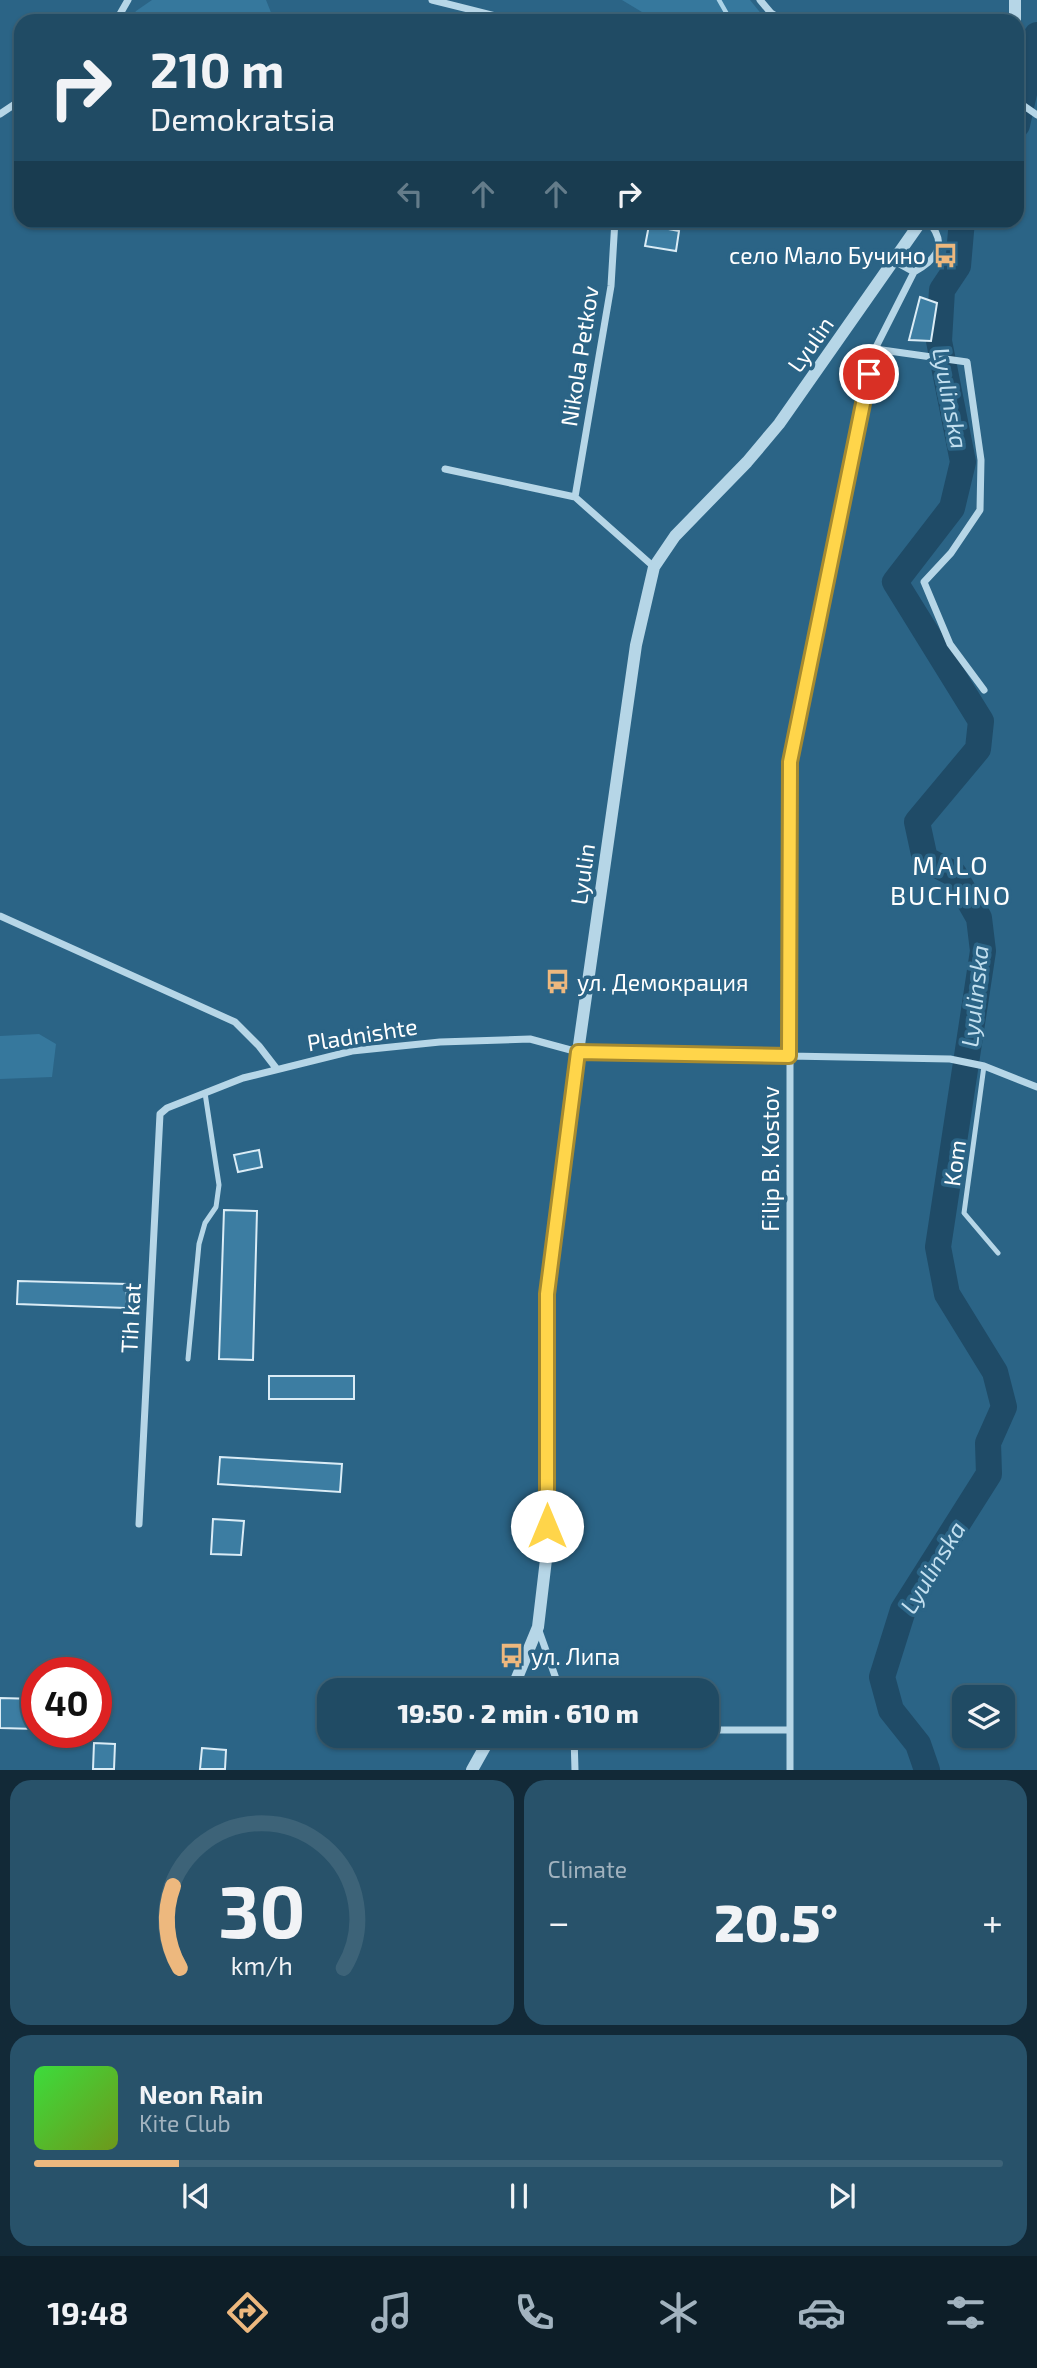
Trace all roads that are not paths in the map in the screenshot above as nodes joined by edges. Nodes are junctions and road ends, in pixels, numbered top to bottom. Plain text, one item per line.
1 (432, 0) edge
2 (761, 0) edge
3 (488, 14) edge
4 (773, 14) edge
5 (615, 228) edge
6 (919, 228) edge
7 (933, 228) edge
8 (894, 261) junction
9 (914, 272) junction
10 (875, 349) junction
11 (445, 469) dead end
12 (575, 497) junction
13 (654, 567) junction
14 (984, 690) dead end
15 (0, 916) edge
16 (578, 1052) junction
17 (789, 1056) junction
18 (985, 1066) junction
19 (276, 1068) junction
20 (1037, 1087) edge
21 (205, 1093) junction
22 (160, 1114) joint
23 (998, 1253) dead end
24 (188, 1359) dead end
25 (139, 1524) dead end
26 (538, 1627) junction
27 (517, 1678) edge
28 (556, 1678) edge
29 (719, 1730) edge
30 (789, 1730) junction
31 (484, 1748) edge
32 (574, 1748) edge
33 (472, 1769) edge
34 (575, 1769) edge
35 (790, 1769) edge

1 - 3 street
2 - 4 street
5 - 12 street, Nikola Petkov
6 - 8 street, Lyulin
7 - 9 street, Filip B. Kostov
8 - 9 street
8 - 13 street, Lyulin
9 - 10 street, Filip B. Kostov
10 - 14 street
10 - 17 street, Filip B. Kostov
11 - 12 street
12 - 13 street
13 - 16 street, Lyulin
15 - 19 street
16 - 17 street, Pladnishte
16 - 19 street, Pladnishte
16 - 26 street, Lyulin
17 - 18 street, Pladnishte
17 - 30 street, Filip B. Kostov
18 - 20 street, Pladnishte
18 - 23 lane, Kom
19 - 21 street, Pladnishte
21 - 22 street, Pladnishte
21 - 24 lane
22 - 25 street, Tih kat
26 - 27 street, Lyulin
26 - 28 street
29 - 30 street
30 - 35 street, Filip B. Kostov
31 - 33 street
32 - 34 street

